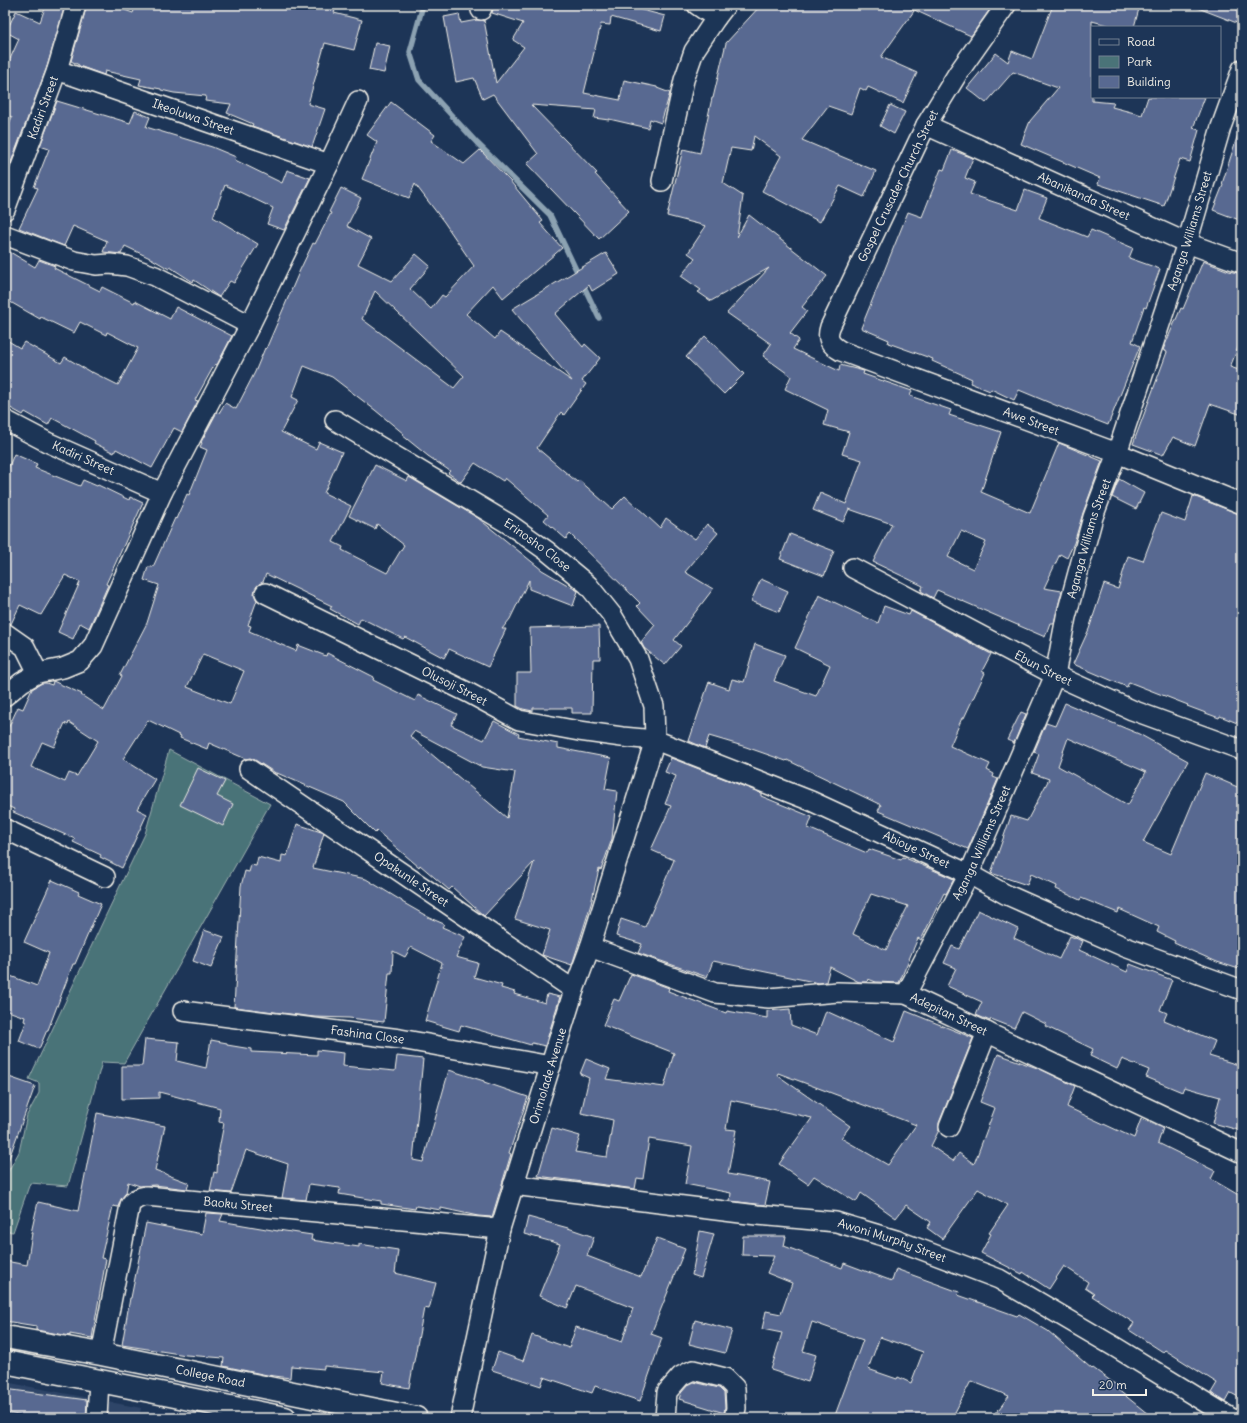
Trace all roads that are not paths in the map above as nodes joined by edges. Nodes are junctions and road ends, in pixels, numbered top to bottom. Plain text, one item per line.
1 (76, 5) edge
2 (697, 5) edge
3 (1006, 5) edge
4 (721, 11) edge
5 (1242, 69) edge
6 (57, 70) junction
7 (358, 101) dead end
8 (926, 125) junction
9 (329, 164) junction
10 (662, 181) dead end
11 (5, 210) edge
12 (5, 235) edge
13 (1188, 243) junction
14 (1242, 263) edge
15 (250, 326) junction
16 (828, 334) joint
17 (5, 420) edge
18 (336, 420) dead end
19 (1117, 453) junction
20 (162, 493) junction
21 (1242, 504) edge
22 (853, 568) dead end
23 (265, 593) dead end
24 (5, 633) edge
25 (38, 673) junction
26 (1055, 675) junction
27 (5, 696) edge
28 (656, 740) junction
29 (1242, 750) edge
30 (249, 769) dead end
31 (5, 829) edge
32 (969, 874) junction
33 (105, 877) dead end
34 (590, 947) junction
35 (574, 990) junction
36 (1242, 990) edge
37 (906, 994) junction
38 (183, 1011) dead end
39 (987, 1032) junction
40 (551, 1066) junction
41 (949, 1127) dead end
42 (1242, 1153) edge
43 (514, 1185) junction
44 (500, 1229) junction
45 (5, 1337) edge
46 (101, 1354) junction
47 (5, 1362) edge
48 (99, 1380) junction
49 (225, 1412) edge
50 (97, 1418) edge
51 (285, 1418) edge
52 (416, 1418) edge
53 (460, 1418) edge
54 (665, 1418) edge
55 (734, 1418) edge
56 (1231, 1418) edge

1 - 6 street, Kadiri Street
2 - 4 street
3 - 8 street, Gospel Crusader Church Street
4 - 10 street
5 - 13 street, Aganga Williams Street
6 - 9 street, Ikeoluwa Street
6 - 11 street, Kadiri Street
7 - 9 street
8 - 13 street, Abanikanda Street
8 - 16 street, Gospel Crusader Church Street
9 - 15 street
12 - 15 street
13 - 14 street, Abanikanda Street
13 - 19 street, Aganga Williams Street
15 - 20 street
16 - 19 street, Awe Street
17 - 20 street, Kadiri Street
18 - 28 street, Erinosho Close
19 - 21 street, Awe Street
19 - 26 street, Aganga Williams Street
20 - 25 street
22 - 26 street, Ebun Street
23 - 28 street, Olusoji Street
24 - 25 street
25 - 27 street
26 - 29 street, Ebun Street
26 - 32 street, Aganga Williams Street
28 - 32 street, Abioye Street
28 - 34 street, Orimolade Avenue
30 - 35 street, Opakunle Street
31 - 33 street
32 - 36 street, Abioye Street
32 - 37 street, Aganga Williams Street
34 - 35 street, Orimolade Avenue
34 - 37 street, Adepitan Street
35 - 40 street, Orimolade Avenue
37 - 39 street, Adepitan Street
38 - 40 street, Fashina Close
39 - 41 street
39 - 42 street, Adepitan Street
40 - 43 street, Orimolade Avenue
43 - 44 street, Orimolade Avenue
43 - 56 street, Awoni Murphy Street
44 - 46 street, Baoku Street
44 - 53 street, Orimolade Avenue
45 - 46 main road, College Road
46 - 52 main road, College Road
47 - 48 main road
48 - 49 main road
48 - 50 street
49 - 51 main road
54 - 55 street

